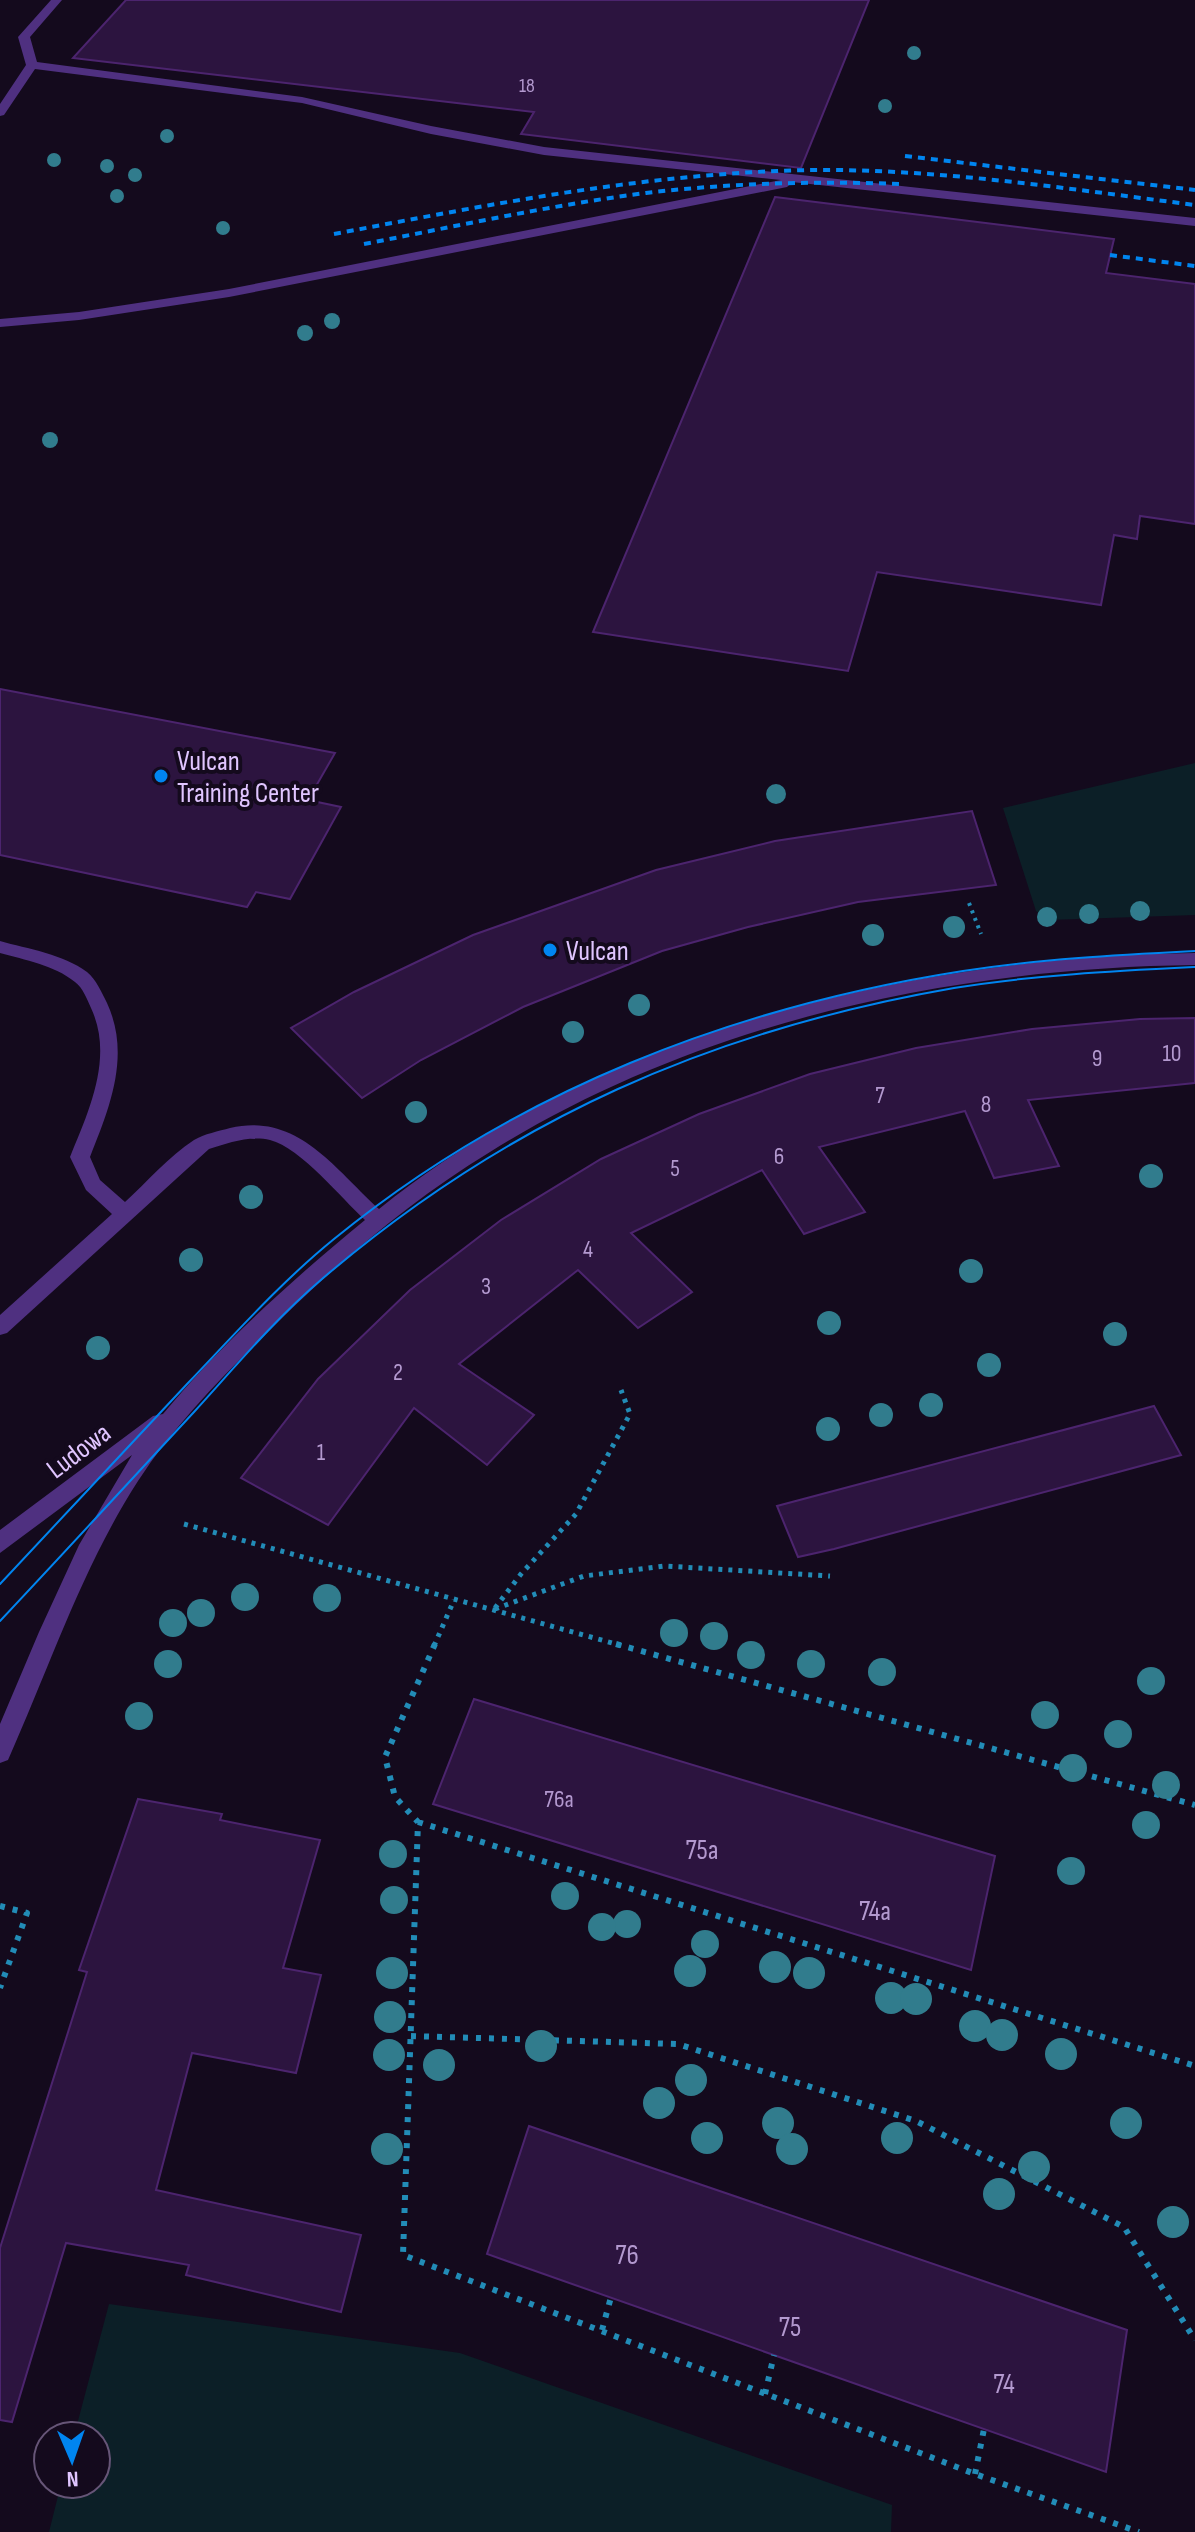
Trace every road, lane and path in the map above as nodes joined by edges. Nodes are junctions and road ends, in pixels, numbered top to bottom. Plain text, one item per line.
1 (57, 0) edge
2 (32, 65) junction
3 (0, 113) edge
4 (809, 178) junction
5 (1195, 222) edge
6 (0, 323) edge
7 (969, 903) dead end
8 (981, 934) dead end
9 (0, 947) edge
10 (1195, 959) edge
11 (125, 1214) junction
12 (377, 1220) junction
13 (0, 1327) edge
14 (621, 1390) dead end
15 (189, 1400) junction
16 (184, 1524) dead end
17 (0, 1543) edge
18 (830, 1576) dead end
19 (454, 1600) junction
20 (495, 1609) junction
21 (0, 1752) edge
22 (1195, 1805) edge
23 (418, 1822) junction
24 (0, 1906) edge
25 (0, 1988) edge
26 (411, 2036) junction
27 (1195, 2066) edge
28 (611, 2297) dead end
29 (602, 2330) junction
30 (1195, 2340) edge
31 (774, 2355) dead end
32 (765, 2394) junction
33 (984, 2429) dead end
34 (975, 2474) junction
35 (1139, 2532) edge

1 - 2 street
2 - 3 street
2 - 4 street
4 - 5 street
4 - 6 street
7 - 8 path
9 - 11 street
10 - 12 street
11 - 12 street
11 - 13 street
12 - 15 street
14 - 20 path
15 - 17 street, Ludowa
15 - 21 street
16 - 19 path
18 - 20 path
19 - 20 path
19 - 23 path
20 - 22 path
23 - 26 path
23 - 27 path
24 - 25 path
26 - 29 path
26 - 30 path
28 - 29 path
29 - 32 path
31 - 32 path
32 - 34 path
33 - 34 path
34 - 35 path

